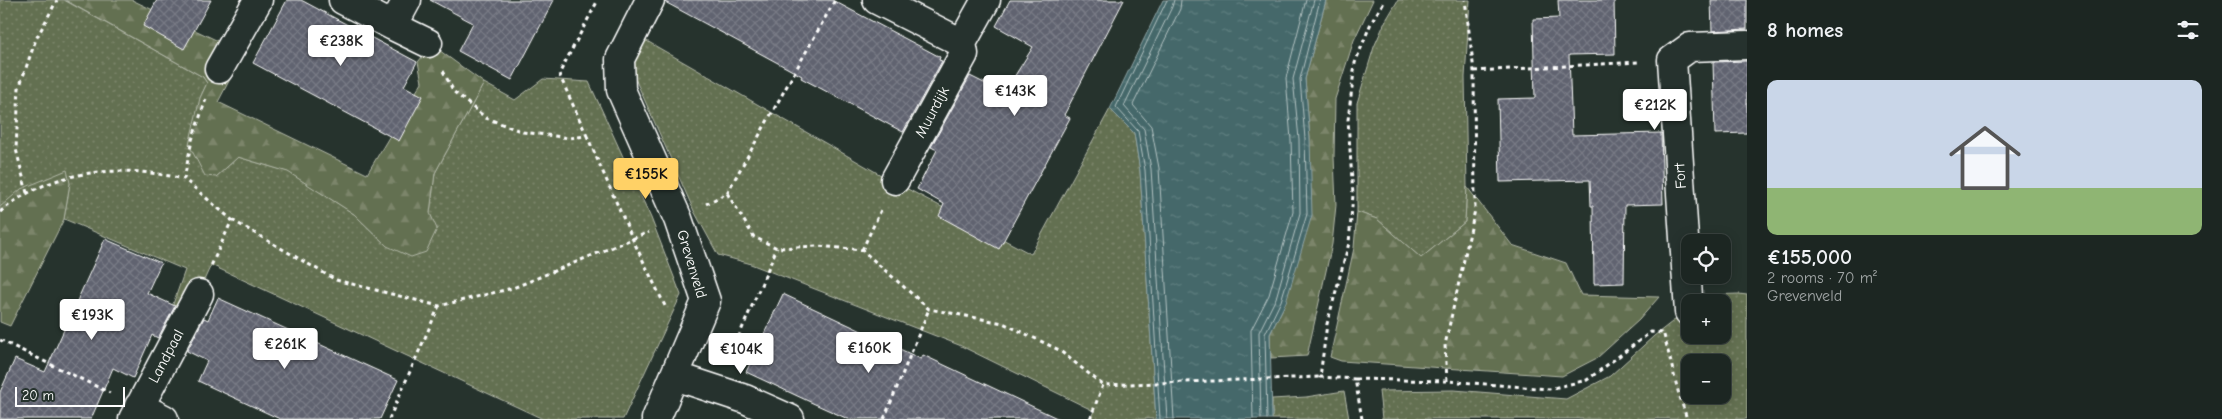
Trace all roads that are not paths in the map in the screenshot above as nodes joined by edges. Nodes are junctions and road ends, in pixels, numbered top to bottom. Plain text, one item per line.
1 (258, 0) edge
2 (343, 0) edge
3 (407, 0) edge
4 (650, 0) edge
5 (877, 0) edge
6 (986, 0) edge
7 (393, 26) junction
8 (428, 43) road end
9 (962, 43) junction
10 (1747, 45) edge
11 (219, 69) road end
12 (895, 180) road end
13 (199, 294) road end
14 (1688, 294) edge
15 (675, 376) junction
16 (741, 409) edge
17 (136, 413) edge
18 (164, 419) edge
19 (656, 419) edge
20 (790, 419) edge

1 - 11 street
2 - 7 street
3 - 7 street
4 - 15 street, Grevenveld
5 - 9 street
6 - 9 street, Muurdijk
7 - 8 street
9 - 12 street, Muurdijk
10 - 14 street, Fort
13 - 17 street, Landpaal
15 - 16 street
15 - 19 street, Grevenveld
16 - 20 street
17 - 18 street

